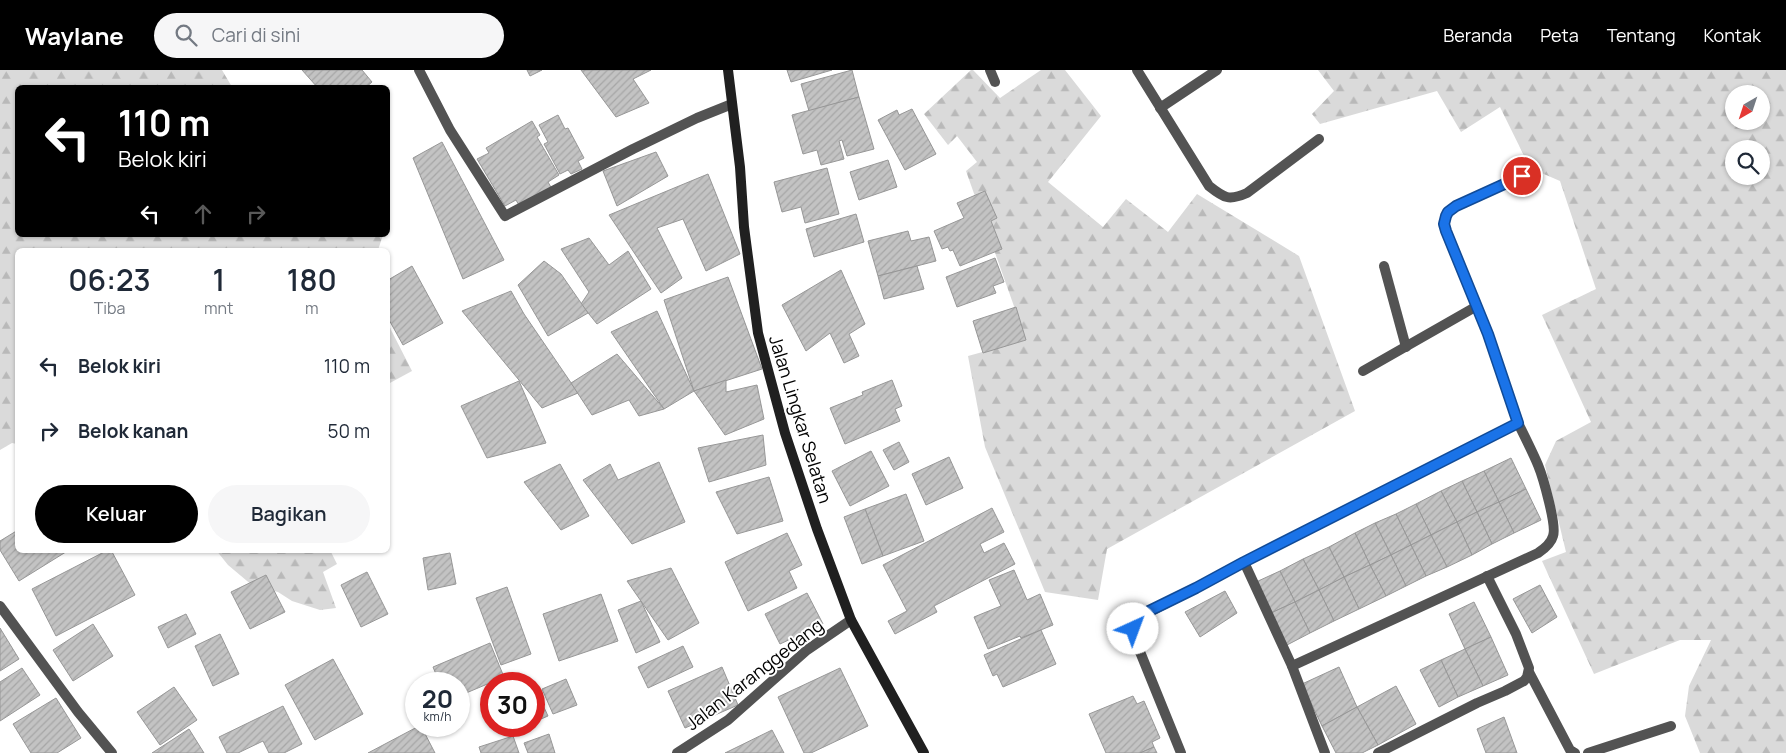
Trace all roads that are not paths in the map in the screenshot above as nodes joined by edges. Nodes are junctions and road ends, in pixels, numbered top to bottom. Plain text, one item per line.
1 (419, 70) edge
2 (728, 70) edge
3 (990, 70) edge
4 (1137, 70) edge
5 (1217, 70) edge
6 (996, 82) dead end
7 (732, 104) junction
8 (1160, 108) junction
9 (1319, 139) dead end
10 (1522, 176) dead end
11 (1384, 266) dead end
12 (1477, 306) junction
13 (1406, 346) junction
14 (1363, 371) dead end
15 (1518, 423) junction
16 (1244, 562) junction
17 (1487, 576) junction
18 (0, 606) edge
19 (851, 620) junction
20 (1292, 666) junction
21 (1529, 672) junction
22 (1671, 726) dead end
23 (112, 753) edge
24 (677, 753) edge
25 (924, 753) edge
26 (1181, 753) edge
27 (1325, 753) edge
28 (1378, 753) edge
29 (1575, 753) edge
30 (1588, 753) edge

1 - 7 street
2 - 7 street, Jalan Lingkar Selatan
3 - 6 street
4 - 8 street
5 - 8 street
7 - 19 street, Jalan Lingkar Selatan
8 - 9 street
10 - 12 street
11 - 13 street
12 - 13 street
12 - 15 street
13 - 14 street
15 - 16 street
15 - 17 street
16 - 20 street
16 - 26 street
17 - 20 street
17 - 21 street
18 - 23 street
19 - 24 street, Jalan Karanggedang
19 - 25 street, Jalan Lingkar Selatan
20 - 27 street
21 - 28 street
21 - 29 street
22 - 30 street

